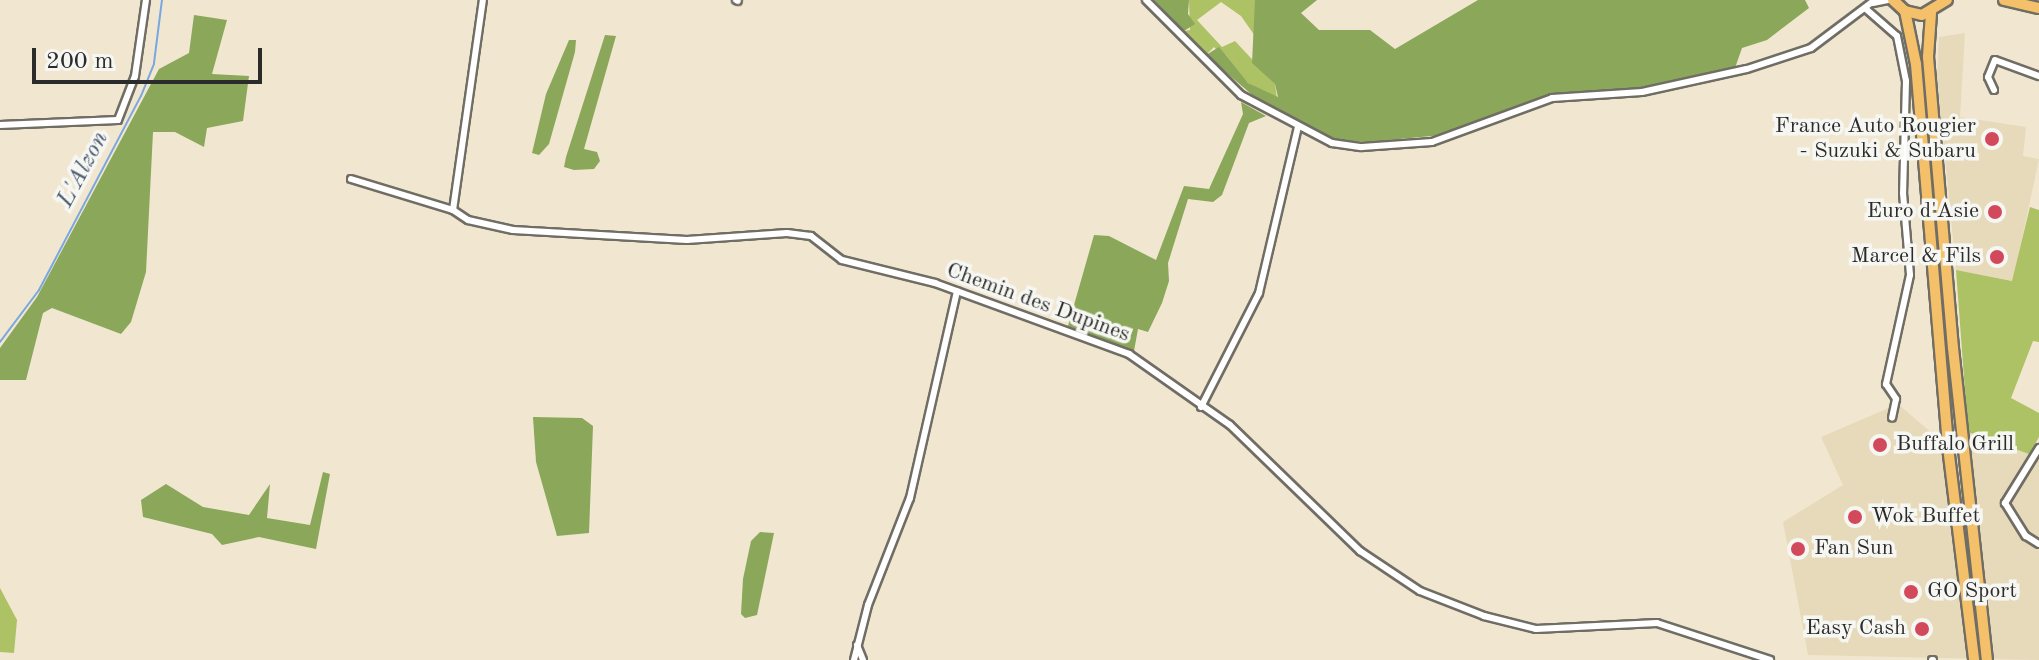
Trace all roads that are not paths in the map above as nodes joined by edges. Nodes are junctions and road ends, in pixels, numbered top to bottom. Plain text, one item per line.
1 (146, 0) edge
2 (483, 0) edge
3 (1146, 0) edge
4 (1890, 0) edge
5 (1947, 0) edge
6 (2004, 0) edge
7 (1874, 1) edge
8 (2033, 5) edge
9 (1866, 9) junction
10 (1905, 11) junction
11 (1931, 13) junction
12 (2039, 76) edge
13 (1994, 90) dead end
14 (0, 125) edge
15 (1298, 127) junction
16 (351, 179) dead end
17 (453, 210) junction
18 (957, 291) junction
19 (1201, 407) junction
20 (1892, 418) dead end
21 (2039, 448) edge
22 (2039, 544) edge
23 (856, 642) junction
24 (854, 660) edge
25 (863, 660) edge
26 (1770, 660) edge
27 (1974, 660) edge
28 (1987, 660) edge

1 - 14 street
2 - 17 street
3 - 15 street
4 - 7 street
4 - 10 main road
5 - 11 main road
6 - 8 main road
7 - 9 street
9 - 15 street
9 - 20 street
10 - 11 main road
10 - 27 main road
11 - 28 main road
12 - 13 street
15 - 19 street
16 - 17 street, Chemin des Dupines
17 - 18 street, Chemin des Dupines
18 - 19 street, Chemin des Dupines
18 - 23 street
19 - 26 street, Chemin des Dupines
21 - 22 street
23 - 24 street
23 - 25 street

